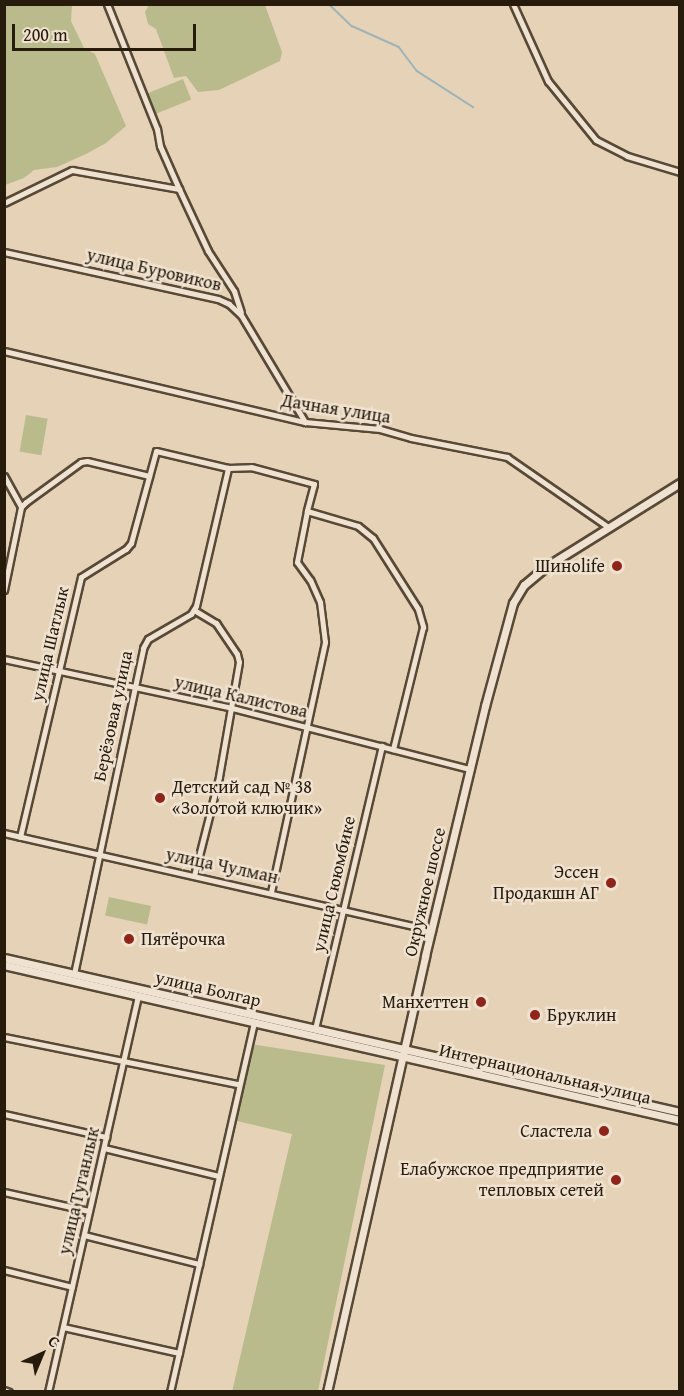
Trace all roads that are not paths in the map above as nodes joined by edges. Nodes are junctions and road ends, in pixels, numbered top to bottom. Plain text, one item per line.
1 (106, 4) edge
2 (513, 4) edge
3 (680, 172) edge
4 (179, 189) junction
5 (4, 203) edge
6 (4, 252) edge
7 (241, 315) junction
8 (4, 351) edge
9 (305, 422) junction
10 (228, 468) junction
11 (4, 476) edge
12 (149, 476) junction
13 (680, 483) edge
14 (21, 507) junction
15 (307, 511) junction
16 (608, 527) junction
17 (4, 590) edge
18 (194, 610) junction
19 (4, 660) edge
20 (58, 673) junction
21 (134, 688) junction
22 (232, 708) junction
23 (306, 727) junction
24 (382, 746) junction
25 (393, 748) junction
26 (470, 769) junction
27 (4, 834) edge
28 (20, 837) junction
29 (100, 854) junction
30 (194, 876) junction
31 (271, 892) junction
32 (343, 909) junction
33 (432, 930) junction
34 (4, 958) edge
35 (4, 965) edge
36 (74, 974) junction
37 (138, 997) junction
38 (254, 1022) junction
39 (315, 1029) junction
40 (4, 1037) edge
41 (405, 1053) junction
42 (123, 1062) junction
43 (238, 1084) junction
44 (680, 1112) edge
45 (4, 1114) edge
46 (680, 1120) edge
47 (106, 1137) junction
48 (104, 1148) junction
49 (219, 1176) junction
50 (4, 1191) edge
51 (89, 1211) junction
52 (84, 1235) junction
53 (199, 1264) junction
54 (4, 1270) edge
55 (72, 1287) junction
56 (63, 1327) junction
57 (179, 1353) junction
58 (4, 1390) edge
59 (9, 1392) edge
60 (48, 1392) edge
61 (170, 1392) edge
62 (327, 1392) edge

1 - 4 street
2 - 3 street
4 - 5 street
4 - 7 street
6 - 7 street, улица Буровиков
7 - 9 street, улица Буровиков
8 - 9 street, Дачная улица
9 - 16 street, Дачная улица
10 - 12 street, улица Шатлык
10 - 15 street
10 - 18 street
11 - 14 street
12 - 14 street
12 - 20 street, улица Шатлык
13 - 16 street, Окружное шоссе
14 - 17 street
15 - 23 street
15 - 25 street
16 - 26 street, Окружное шоссе
18 - 21 street, Берёзовая улица
18 - 22 street
19 - 20 street, улица Калистова
20 - 21 street, улица Калистова
20 - 28 street, улица Шатлык
21 - 22 street, улица Калистова
21 - 29 street, Берёзовая улица
22 - 23 street, улица Калистова
22 - 30 street
23 - 24 street, улица Калистова
23 - 31 street
24 - 25 street, улица Калистова
24 - 32 street, улица Сююмбике
25 - 26 street, улица Калистова
26 - 33 street, Окружное шоссе
27 - 28 street, улица Чулман
28 - 29 street, улица Чулман
29 - 30 street, улица Чулман
29 - 36 street, Берёзовая улица
30 - 31 street, улица Чулман
31 - 32 street, улица Чулман
32 - 33 street, улица Чулман
32 - 39 street, улица Сююмбике
33 - 41 street, Окружное шоссе
34 - 36 street, улица Болгар
35 - 37 street, улица Болгар
36 - 39 street, улица Болгар
37 - 38 street, улица Болгар
37 - 42 street, улица Туганлык
38 - 41 street, улица Болгар
38 - 43 street
39 - 41 street, улица Болгар
40 - 42 street
41 - 44 street, Интернациональная улица
41 - 46 street, Интернациональная улица
41 - 62 street, Окружное шоссе
42 - 43 street
42 - 47 street, улица Туганлык
43 - 49 street
45 - 47 street
47 - 48 street, улица Туганлык
48 - 49 street
48 - 51 street, улица Туганлык
49 - 53 street
50 - 51 street
51 - 52 street, улица Туганлык
52 - 53 street
52 - 55 street, улица Туганлык
53 - 57 street
54 - 55 street
55 - 56 street, улица Туганлык
56 - 57 street
56 - 60 street, улица Туганлык
57 - 61 street
58 - 59 street

